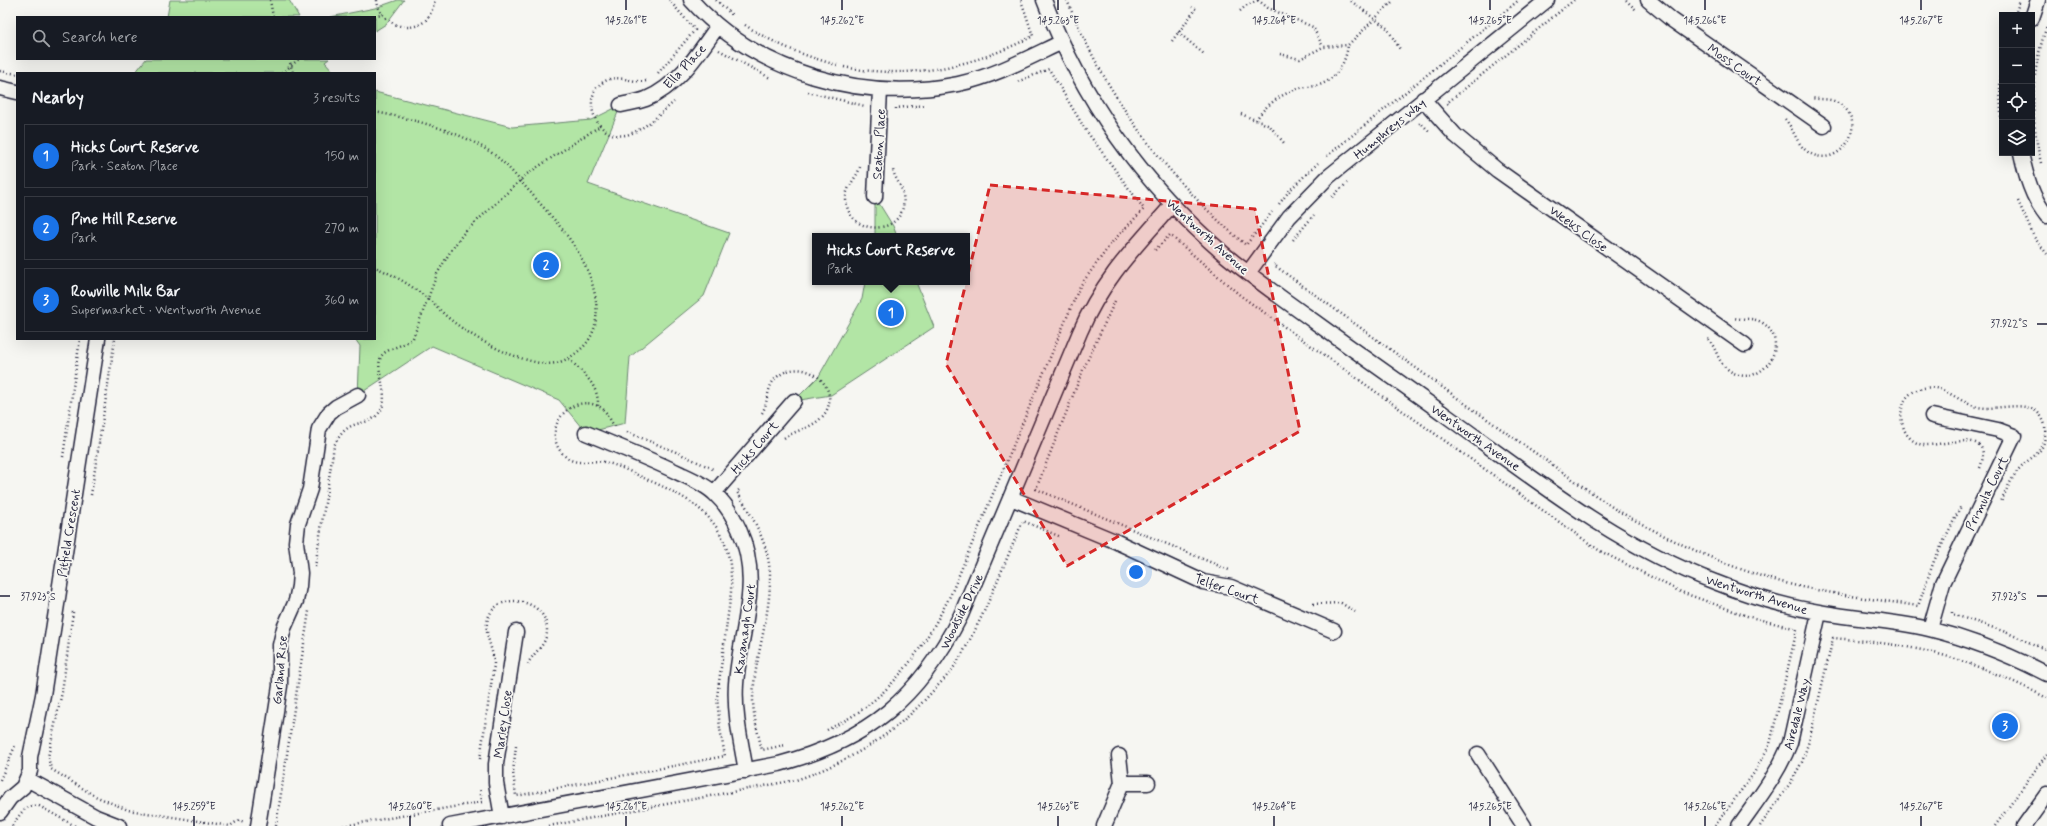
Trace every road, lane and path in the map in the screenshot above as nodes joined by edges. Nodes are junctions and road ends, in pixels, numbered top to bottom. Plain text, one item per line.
1 (270, 0) edge
2 (377, 0) edge
3 (435, 0) edge
4 (668, 0) edge
5 (691, 0) edge
6 (716, 0) edge
7 (1021, 0) edge
8 (1044, 0) edge
9 (1067, 0) edge
10 (1258, 0) edge
11 (1394, 0) edge
12 (1547, 0) edge
13 (1574, 0) edge
14 (1648, 0) edge
15 (2020, 0) edge
16 (2038, 0) edge
17 (1351, 1) dead end
18 (1192, 7) dead end
19 (1240, 10) dead end
20 (2016, 12) edge
21 (2034, 12) edge
22 (383, 14) junction
23 (273, 16) edge
24 (376, 17) edge
25 (734, 17) dead end
26 (1376, 18) junction
27 (741, 22) dead end
28 (2047, 26) edge
29 (718, 27) junction
30 (695, 30) dead end
31 (1178, 32) junction
32 (1172, 41) dead end
33 (1062, 42) junction
34 (1348, 45) junction
35 (1323, 47) junction
36 (1401, 51) dead end
37 (1280, 54) dead end
38 (1205, 55) dead end
39 (288, 60) edge
40 (298, 60) edge
41 (291, 65) junction
42 (1049, 69) dead end
43 (0, 71) edge
44 (283, 72) edge
45 (293, 72) edge
46 (16, 74) edge
47 (2000, 84) edge
48 (0, 88) edge
49 (880, 90) junction
50 (16, 92) edge
51 (1424, 99) junction
52 (1448, 103) dead end
53 (621, 105) dead end
54 (376, 112) edge
55 (1241, 114) dead end
56 (1256, 120) junction
57 (2001, 120) edge
58 (1421, 123) dead end
59 (600, 126) dead end
60 (1824, 126) dead end
61 (1416, 127) dead end
62 (1284, 143) dead end
63 (2022, 156) edge
64 (2042, 169) dead end
65 (1350, 180) dead end
66 (520, 181) junction
67 (875, 197) dead end
68 (1330, 198) dead end
69 (1172, 205) junction
70 (1316, 212) dead end
71 (2047, 216) edge
72 (1170, 234) dead end
73 (1289, 244) dead end
74 (1246, 245) dead end
75 (1151, 253) dead end
76 (1278, 260) dead end
77 (376, 267) edge
78 (1248, 273) junction
79 (1118, 297) dead end
80 (428, 299) junction
81 (80, 340) edge
82 (98, 340) edge
83 (115, 340) edge
84 (1745, 345) dead end
85 (569, 359) junction
86 (358, 394) dead end
87 (794, 401) dead end
88 (598, 406) junction
89 (1932, 416) dead end
90 (586, 433) dead end
91 (62, 464) dead end
92 (712, 470) dead end
93 (1977, 474) dead end
94 (714, 493) junction
95 (90, 498) dead end
96 (1011, 498) junction
97 (1964, 501) dead end
98 (1999, 506) dead end
99 (1023, 521) dead end
100 (315, 569) dead end
101 (1234, 572) dead end
102 (1309, 603) dead end
103 (310, 607) dead end
104 (1953, 609) dead end
105 (73, 610) dead end
106 (1355, 612) dead end
107 (1819, 613) junction
108 (1797, 630) dead end
109 (1930, 630) junction
110 (1334, 631) dead end
111 (516, 632) dead end
112 (1833, 638) dead end
113 (2047, 650) edge
114 (2047, 674) edge
115 (2047, 698) edge
116 (820, 733) dead end
117 (16, 742) dead end
118 (792, 743) dead end
119 (762, 750) dead end
120 (1478, 754) dead end
121 (2047, 754) edge
122 (1119, 756) dead end
123 (746, 771) junction
124 (27, 779) junction
125 (0, 780) edge
126 (1122, 783) junction
127 (1148, 783) dead end
128 (2047, 794) edge
129 (516, 796) dead end
130 (482, 802) dead end
131 (0, 812) edge
132 (502, 817) junction
133 (252, 824) edge
134 (12, 826) edge
135 (75, 826) edge
136 (119, 826) edge
137 (276, 826) edge
138 (343, 826) edge
139 (450, 826) edge
140 (549, 826) edge
141 (1104, 826) edge
142 (1524, 826) edge
143 (1715, 826) edge
144 (1739, 826) edge
145 (1995, 826) edge
146 (2024, 826) edge

1 - 23 path
2 - 22 path
3 - 22 path
4 - 30 path
5 - 29 street
6 - 25 path
7 - 27 path
8 - 33 street, Wentworth Avenue
9 - 74 path
10 - 19 path
10 - 35 path
11 - 26 path
12 - 51 street, Humphreys Way
13 - 52 path
14 - 60 street, Moss Court
15 - 20 path
16 - 21 street
17 - 26 path
18 - 31 path
22 - 24 path
26 - 34 path
26 - 36 path
28 - 64 path
29 - 49 street
29 - 53 street, Ella Place
31 - 32 path
31 - 38 path
33 - 49 street
33 - 69 street, Wentworth Avenue
34 - 35 path
34 - 56 path
35 - 37 path
39 - 41 path
40 - 41 path
41 - 44 path
41 - 45 path
42 - 116 path
43 - 46 path
47 - 57 path
48 - 50 street
49 - 67 street, Seaton Place
51 - 78 street, Humphreys Way
51 - 84 street, Weeks Close
54 - 66 path
55 - 56 path
56 - 62 path
58 - 61 path
59 - 66 path
63 - 71 street
65 - 68 path
66 - 80 path
66 - 85 path
69 - 78 street, Wentworth Avenue
69 - 96 street, Woodside Drive
70 - 73 path
72 - 75 path
76 - 97 path
77 - 80 path
78 - 107 street, Wentworth Avenue
79 - 101 path
80 - 85 path
80 - 100 path
81 - 91 path
82 - 124 street, Pitfield Crescent
83 - 95 path
85 - 88 path
86 - 133 street, Garland Rise
87 - 94 street, Hicks Court
88 - 92 path
88 - 129 path
89 - 109 street, Primula Court
90 - 94 street, Kavanagh Court
93 - 98 path
94 - 123 street, Kavanagh Court
96 - 110 street, Telfer Court
96 - 123 street, Woodside Drive
99 - 140 path
102 - 106 path
103 - 137 path
104 - 113 path
105 - 133 path
107 - 109 street, Wentworth Avenue
107 - 144 street, Airedale Way
108 - 143 path
109 - 114 street, Wentworth Avenue
111 - 132 street, Marley Close
112 - 115 path
117 - 125 path
118 - 119 path
120 - 142 street
121 - 145 path
122 - 126 street
123 - 132 street, Woodside Drive
124 - 131 street, Pitfield Crescent
124 - 136 street
126 - 127 street
126 - 141 street
128 - 146 street
130 - 138 path
132 - 139 street, Woodside Drive
134 - 135 path

